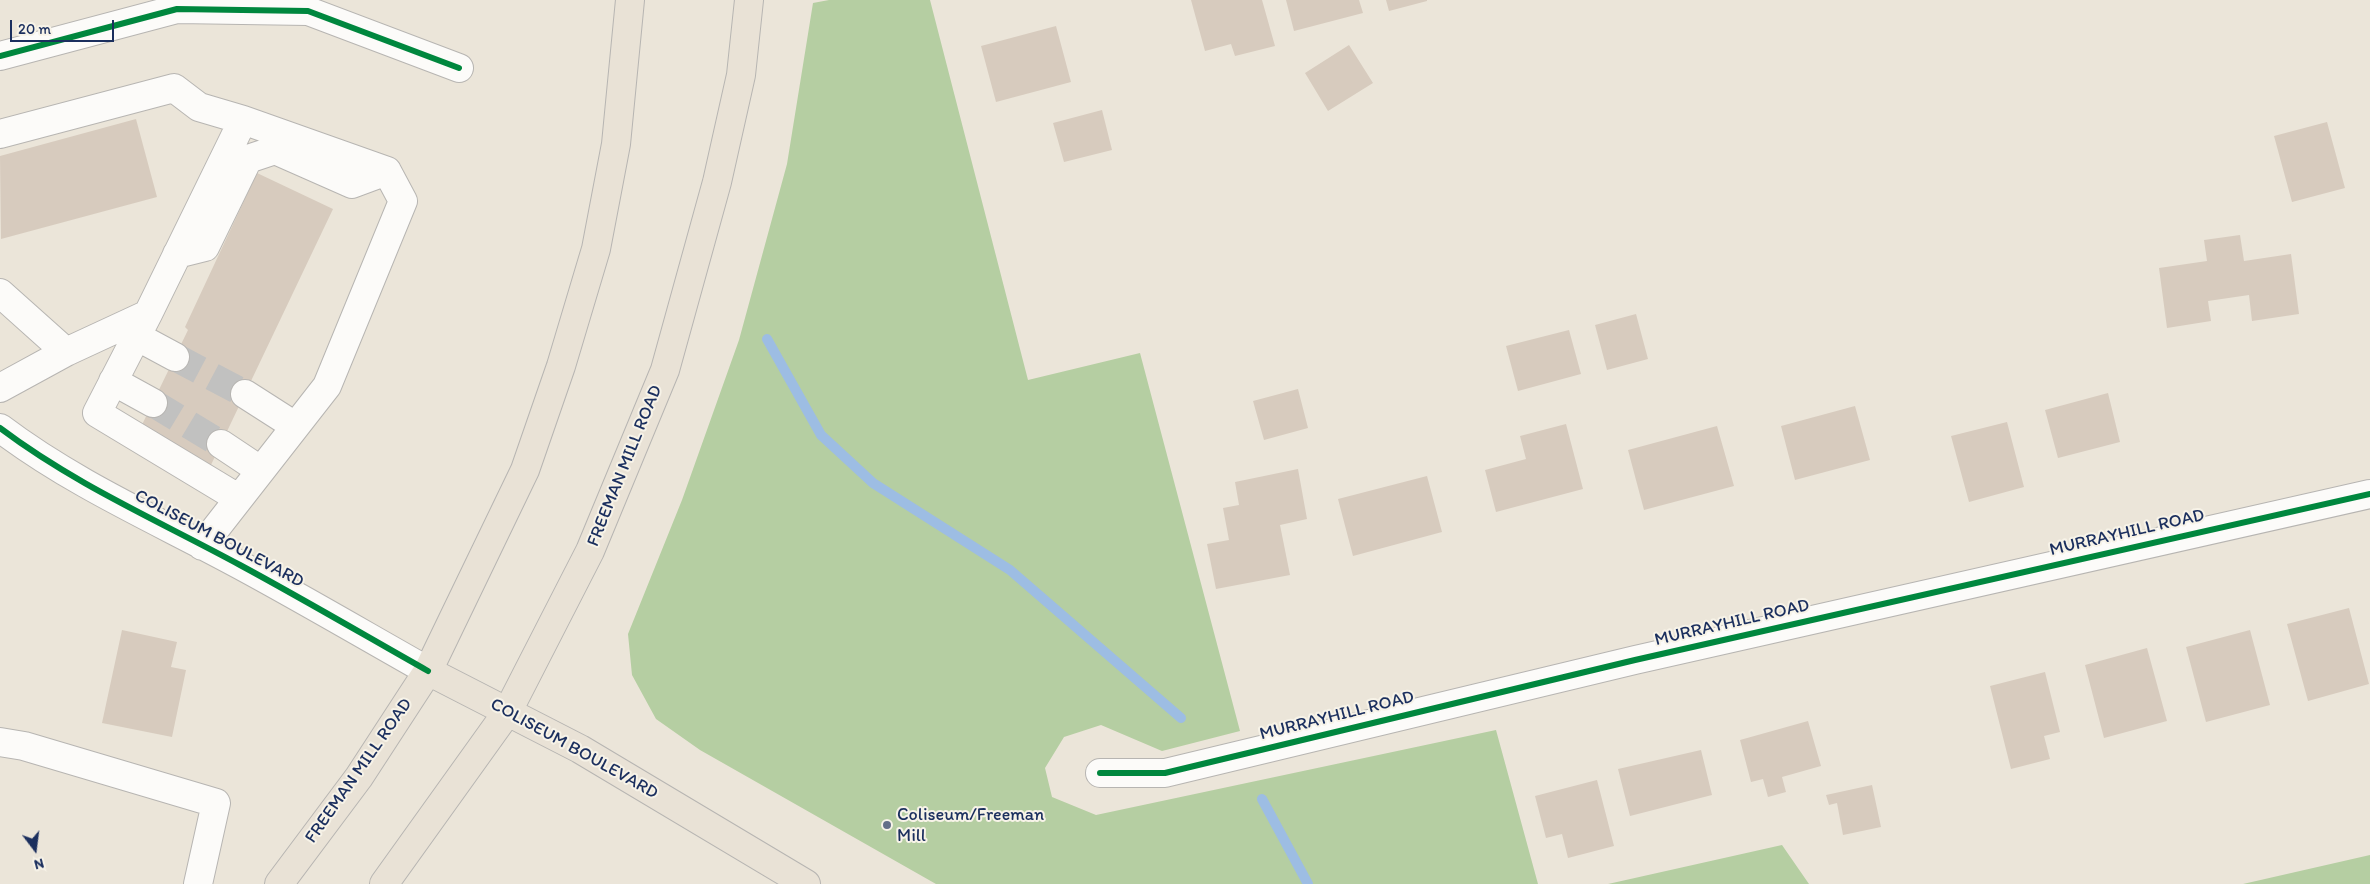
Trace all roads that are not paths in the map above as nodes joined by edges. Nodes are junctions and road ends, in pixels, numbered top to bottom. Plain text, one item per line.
1 (630, 0) edge
2 (749, 0) edge
3 (0, 56) edge
4 (459, 68) dead end
5 (243, 120) junction
6 (0, 134) edge
7 (386, 171) junction
8 (177, 254) junction
9 (0, 293) edge
10 (142, 325) junction
11 (66, 352) junction
12 (175, 357) tunnel mouth
13 (113, 381) junction
14 (0, 388) edge
15 (245, 394) tunnel mouth
16 (153, 403) tunnel mouth
17 (295, 426) junction
18 (0, 428) edge
19 (221, 444) tunnel mouth
20 (260, 470) junction
21 (2370, 494) edge
22 (238, 498) junction
23 (202, 546) junction
24 (428, 672) junction
25 (508, 711) junction
26 (0, 742) edge
27 (1100, 773) dead end
28 (198, 884) edge
29 (279, 884) edge
30 (384, 884) edge
31 (806, 884) edge

1 - 24 main road, FREEMAN MILL ROAD
2 - 25 main road, FREEMAN MILL ROAD
3 - 4 street
5 - 6 street
5 - 7 street
5 - 8 street
7 - 8 street
7 - 17 street
8 - 10 street
9 - 11 street
10 - 11 street
10 - 12 street
10 - 13 street
11 - 14 street
13 - 16 street
13 - 22 street
15 - 17 street
17 - 20 street
18 - 23 street, COLISEUM BOULEVARD
19 - 20 street
20 - 22 street
21 - 27 street, MURRAYHILL ROAD
22 - 23 street
23 - 24 street, COLISEUM BOULEVARD
24 - 25 main road, COLISEUM BOULEVARD
24 - 29 main road, FREEMAN MILL ROAD
25 - 30 main road, FREEMAN MILL ROAD
25 - 31 main road, COLISEUM BOULEVARD
26 - 28 street

